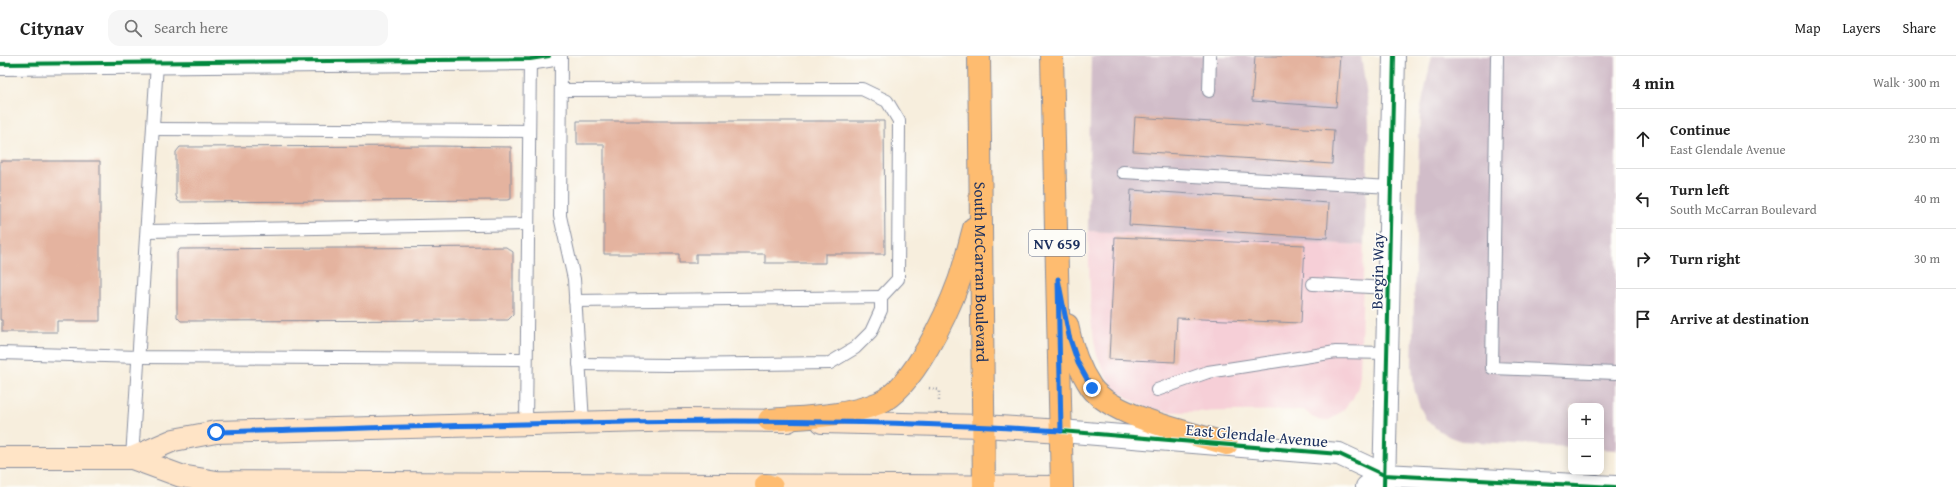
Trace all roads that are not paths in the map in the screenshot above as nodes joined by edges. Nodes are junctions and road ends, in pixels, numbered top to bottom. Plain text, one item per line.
1 (561, 56) edge
2 (979, 56) edge
3 (1052, 56) edge
4 (1210, 56) edge
5 (1394, 56) edge
6 (1497, 56) edge
7 (540, 57) edge
8 (157, 63) junction
9 (0, 64) edge
10 (562, 90) junction
11 (1209, 91) dead end
12 (153, 129) junction
13 (529, 131) junction
14 (1123, 172) dead end
15 (1391, 187) junction
16 (981, 204) junction
17 (528, 224) junction
18 (147, 231) junction
19 (1058, 279) junction
20 (1313, 284) dead end
21 (1389, 288) junction
22 (881, 298) junction
23 (575, 301) junction
24 (0, 353) edge
25 (1387, 353) junction
26 (139, 357) junction
27 (526, 359) junction
28 (579, 364) junction
29 (1616, 373) edge
30 (1157, 390) dead end
31 (768, 420) junction
32 (583, 422) junction
33 (526, 424) junction
34 (983, 426) junction
35 (1061, 431) junction
36 (1227, 444) junction
37 (0, 458) edge
38 (132, 458) junction
39 (1379, 483) edge
40 (353, 485) edge
41 (1522, 485) edge
42 (657, 486) edge
43 (769, 486) edge
44 (984, 486) edge
45 (1062, 487) edge
46 (1066, 487) edge
47 (1615, 487) edge

1 - 10 lane
2 - 16 main road, South McCarran Boulevard
3 - 19 main road, NV 659
4 - 11 lane
5 - 15 street, Bergin Way
6 - 29 lane
7 - 8 street
7 - 13 lane
8 - 9 street
8 - 12 lane
10 - 22 lane
10 - 23 lane
12 - 13 lane
12 - 18 lane
13 - 17 lane
14 - 15 lane
15 - 21 street, Bergin Way
16 - 31 main road
16 - 34 main road, South McCarran Boulevard
17 - 18 lane
17 - 27 lane
18 - 26 lane
19 - 35 main road, NV 659
19 - 36 main road
20 - 21 lane
21 - 25 street, Bergin Way
22 - 23 lane
22 - 28 lane
23 - 28 lane
24 - 26 lane
25 - 30 lane
25 - 39 street, Bergin Way
26 - 27 lane
26 - 38 lane
27 - 33 lane
28 - 32 lane
31 - 32 main road, East Glendale Avenue
31 - 34 main road, East Glendale Avenue
32 - 33 main road, East Glendale Avenue
33 - 38 main road, East Glendale Avenue
34 - 35 main road, East Glendale Avenue
34 - 44 main road, South McCarran Boulevard
35 - 36 street, East Glendale Avenue
35 - 45 main road, NV 659
36 - 39 street, East Glendale Avenue
37 - 38 main road, East Glendale Avenue
38 - 40 main road, East Glendale Avenue
39 - 41 street, East Glendale Avenue
40 - 42 main road, East Glendale Avenue
41 - 47 street, East Glendale Avenue
42 - 43 main road, East Glendale Avenue
43 - 44 main road, East Glendale Avenue
44 - 45 main road, East Glendale Avenue
45 - 46 street, East Glendale Avenue

